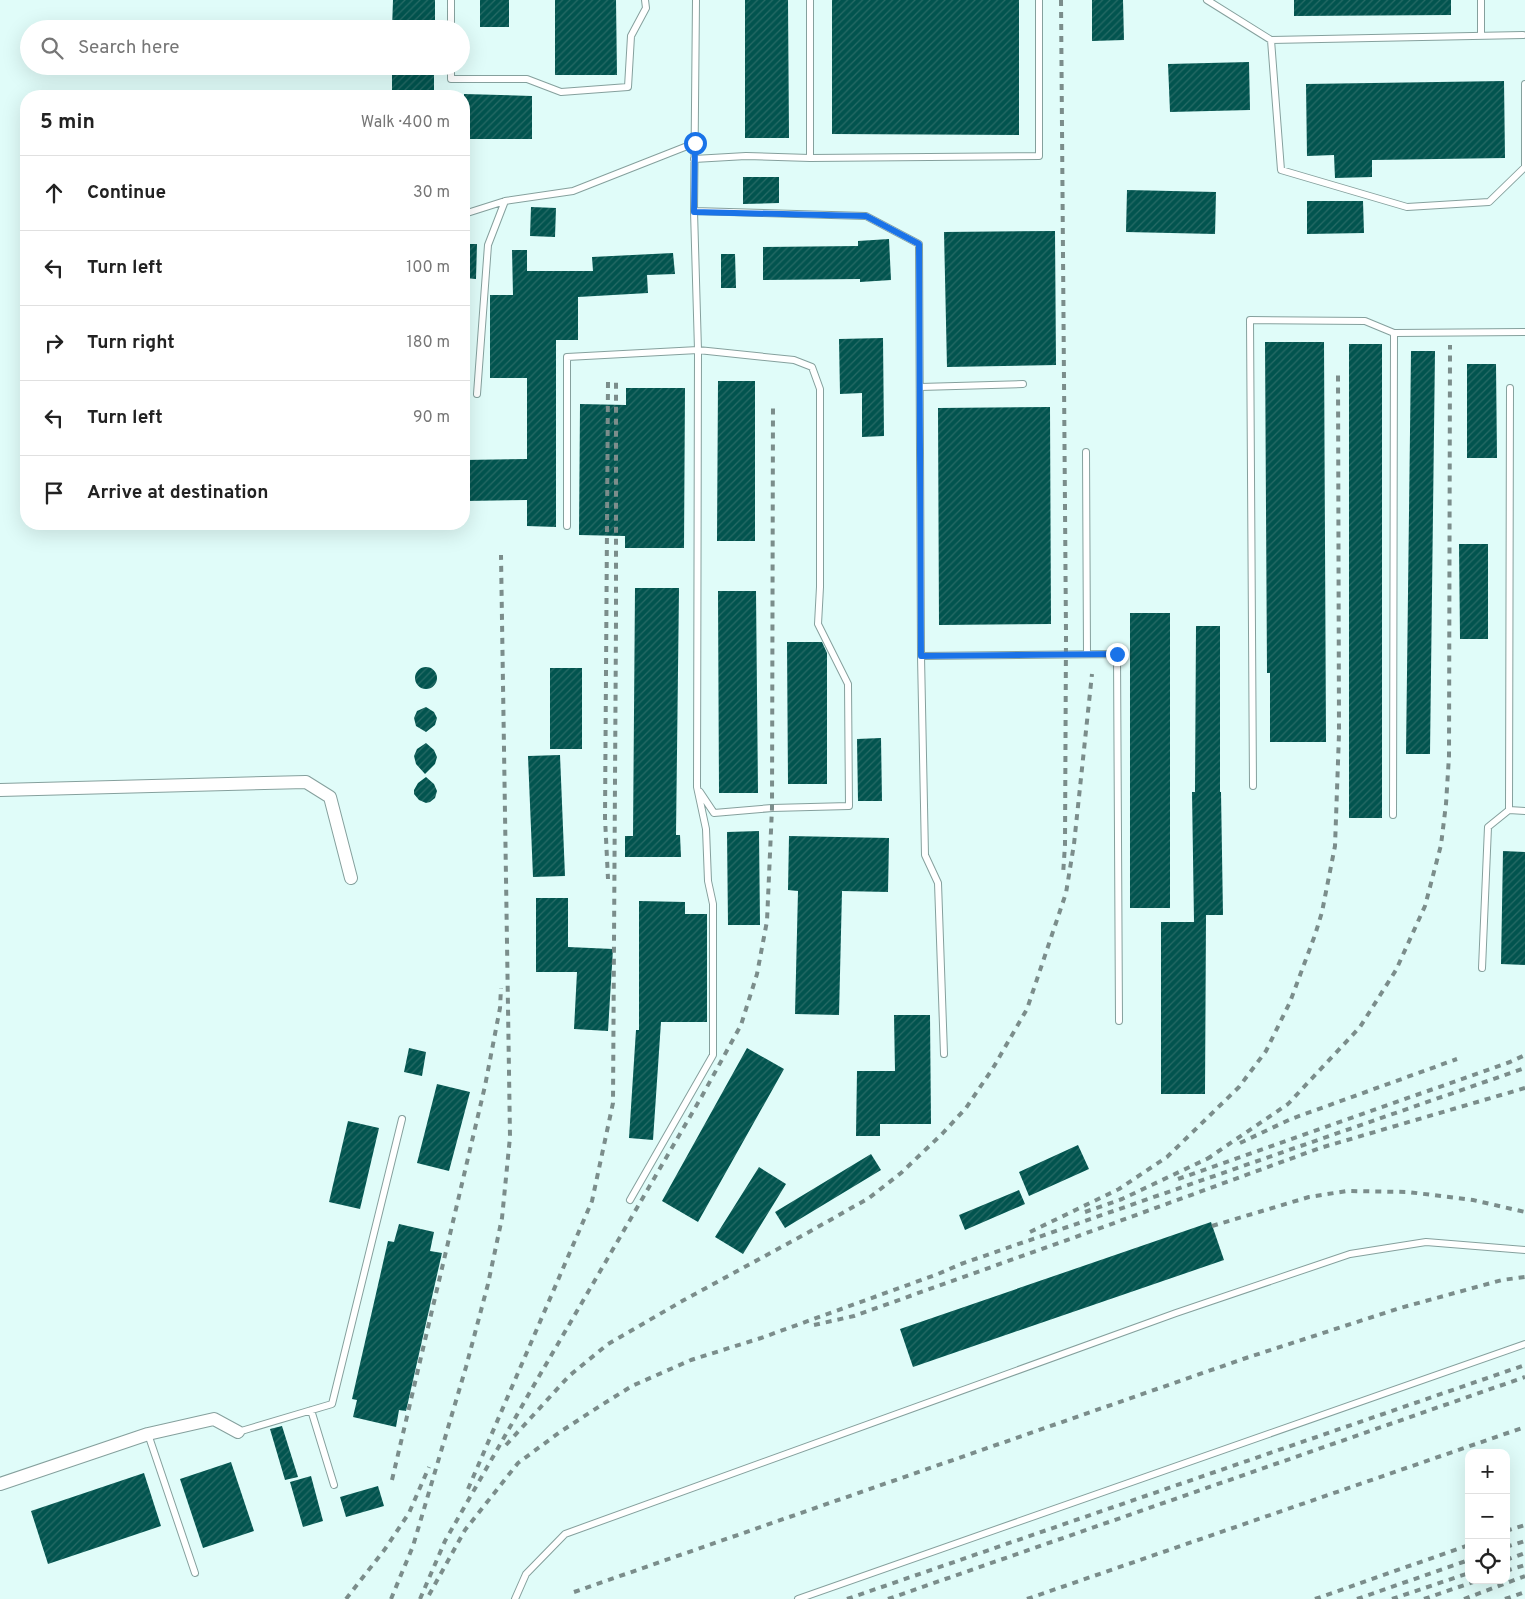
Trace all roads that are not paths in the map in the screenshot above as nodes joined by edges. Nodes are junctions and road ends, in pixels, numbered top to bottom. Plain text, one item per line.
1 (451, 0) edge
2 (646, 0) edge
3 (696, 0) edge
4 (810, 0) edge
5 (1039, 0) edge
6 (1207, 0) edge
7 (1480, 0) edge
8 (451, 20) edge
9 (1523, 35) dead end
10 (1481, 36) junction
11 (1271, 40) junction
12 (451, 75) edge
13 (1525, 84) edge
14 (695, 143) junction
15 (694, 158) junction
16 (810, 158) junction
17 (505, 202) junction
18 (470, 212) edge
19 (694, 212) junction
20 (1525, 332) edge
21 (1394, 333) junction
22 (698, 350) junction
23 (1023, 384) dead end
24 (920, 387) junction
25 (1510, 388) dead end
26 (477, 394) dead end
27 (1086, 452) dead end
28 (567, 526) dead end
29 (1087, 654) junction
30 (921, 656) junction
31 (1253, 786) dead end
32 (697, 787) junction
33 (0, 790) edge
34 (1509, 810) junction
35 (1525, 811) edge
36 (1393, 816) dead end
37 (351, 878) dead end
38 (1482, 968) dead end
39 (1119, 1021) dead end
40 (944, 1054) dead end
41 (402, 1118) dead end
42 (630, 1200) dead end
43 (1525, 1250) edge
44 (1525, 1344) edge
45 (311, 1410) junction
46 (238, 1432) joint
47 (148, 1434) junction
48 (0, 1484) edge
49 (334, 1485) dead end
50 (194, 1573) dead end
51 (515, 1599) edge
52 (798, 1599) edge

1 - 8 lane
2 - 12 lane
3 - 14 lane
4 - 16 lane
5 - 16 lane
6 - 11 lane
7 - 10 lane
9 - 10 lane
10 - 11 lane
11 - 13 lane
14 - 15 lane
14 - 17 lane
15 - 16 lane
15 - 19 lane
17 - 18 lane
17 - 26 lane
19 - 22 lane
19 - 24 lane
20 - 21 lane
21 - 31 lane
21 - 36 lane
22 - 28 lane
22 - 32 lane
22 - 32 lane
23 - 24 lane
24 - 30 lane
25 - 34 lane
27 - 29 lane
29 - 30 lane
29 - 39 lane
30 - 40 lane
32 - 42 lane
33 - 37 street
34 - 35 lane
34 - 38 lane
41 - 45 lane
43 - 51 lane
44 - 52 lane
45 - 46 lane
45 - 49 lane
46 - 47 street
47 - 48 street
47 - 50 lane

